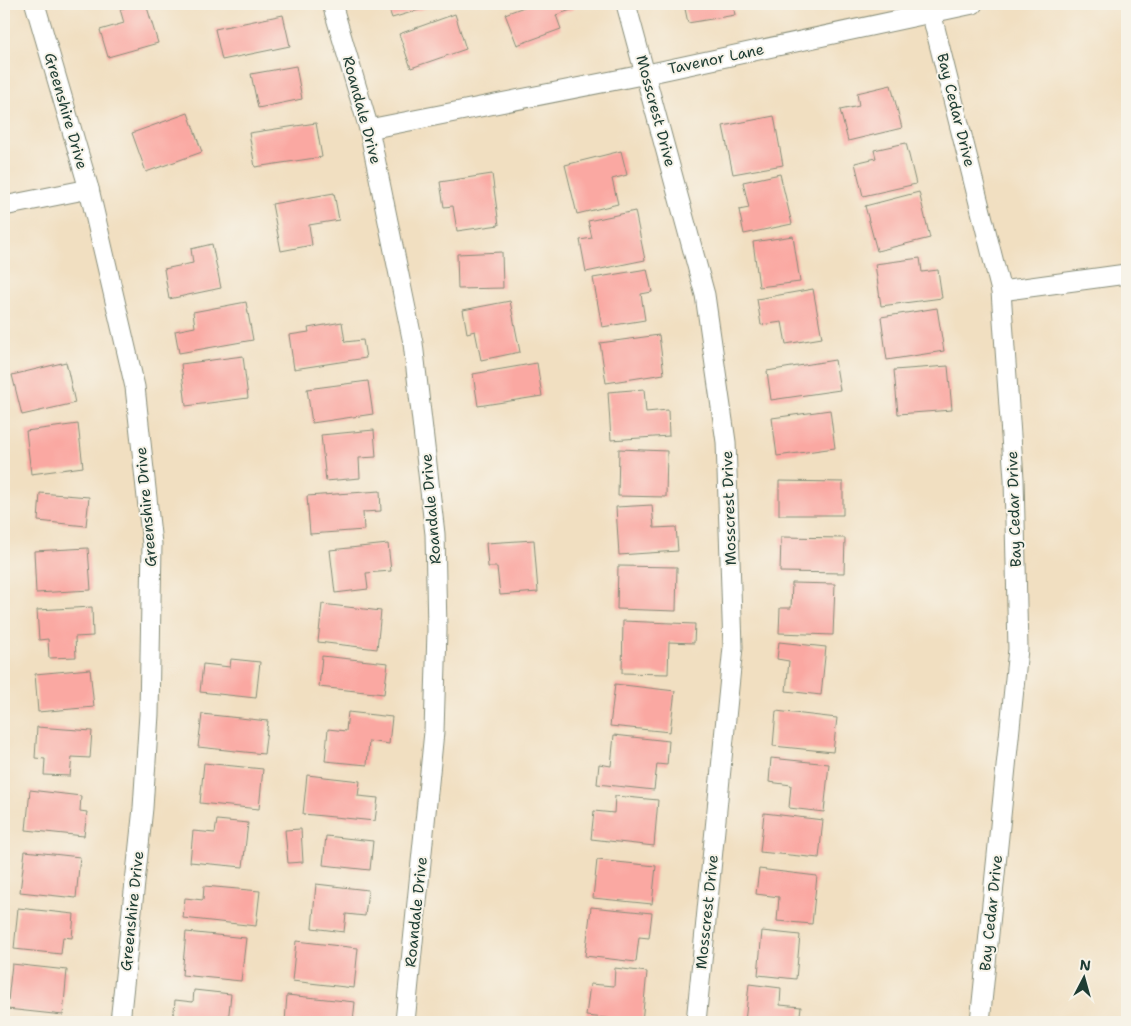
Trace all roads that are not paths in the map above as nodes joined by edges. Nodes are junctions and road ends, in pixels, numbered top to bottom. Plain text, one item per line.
1 (35, 4) edge
2 (332, 4) edge
3 (626, 4) edge
4 (973, 4) edge
5 (930, 8) edge
6 (647, 74) junction
7 (369, 129) junction
8 (89, 189) junction
9 (4, 206) edge
10 (1126, 274) edge
11 (1001, 292) junction
12 (120, 1022) edge
13 (404, 1022) edge
14 (696, 1022) edge
15 (980, 1022) edge

1 - 8 street, Greenshire Drive
2 - 7 street, Roandale Drive
3 - 6 street, Mosscrest Drive
4 - 5 street, Tavenor Lane
5 - 6 street, Tavenor Lane
5 - 11 street, Bay Cedar Drive
6 - 7 street, Tavenor Lane
6 - 14 street, Mosscrest Drive
7 - 13 street, Roandale Drive
8 - 9 street
8 - 12 street, Greenshire Drive
10 - 11 street
11 - 15 street, Bay Cedar Drive

